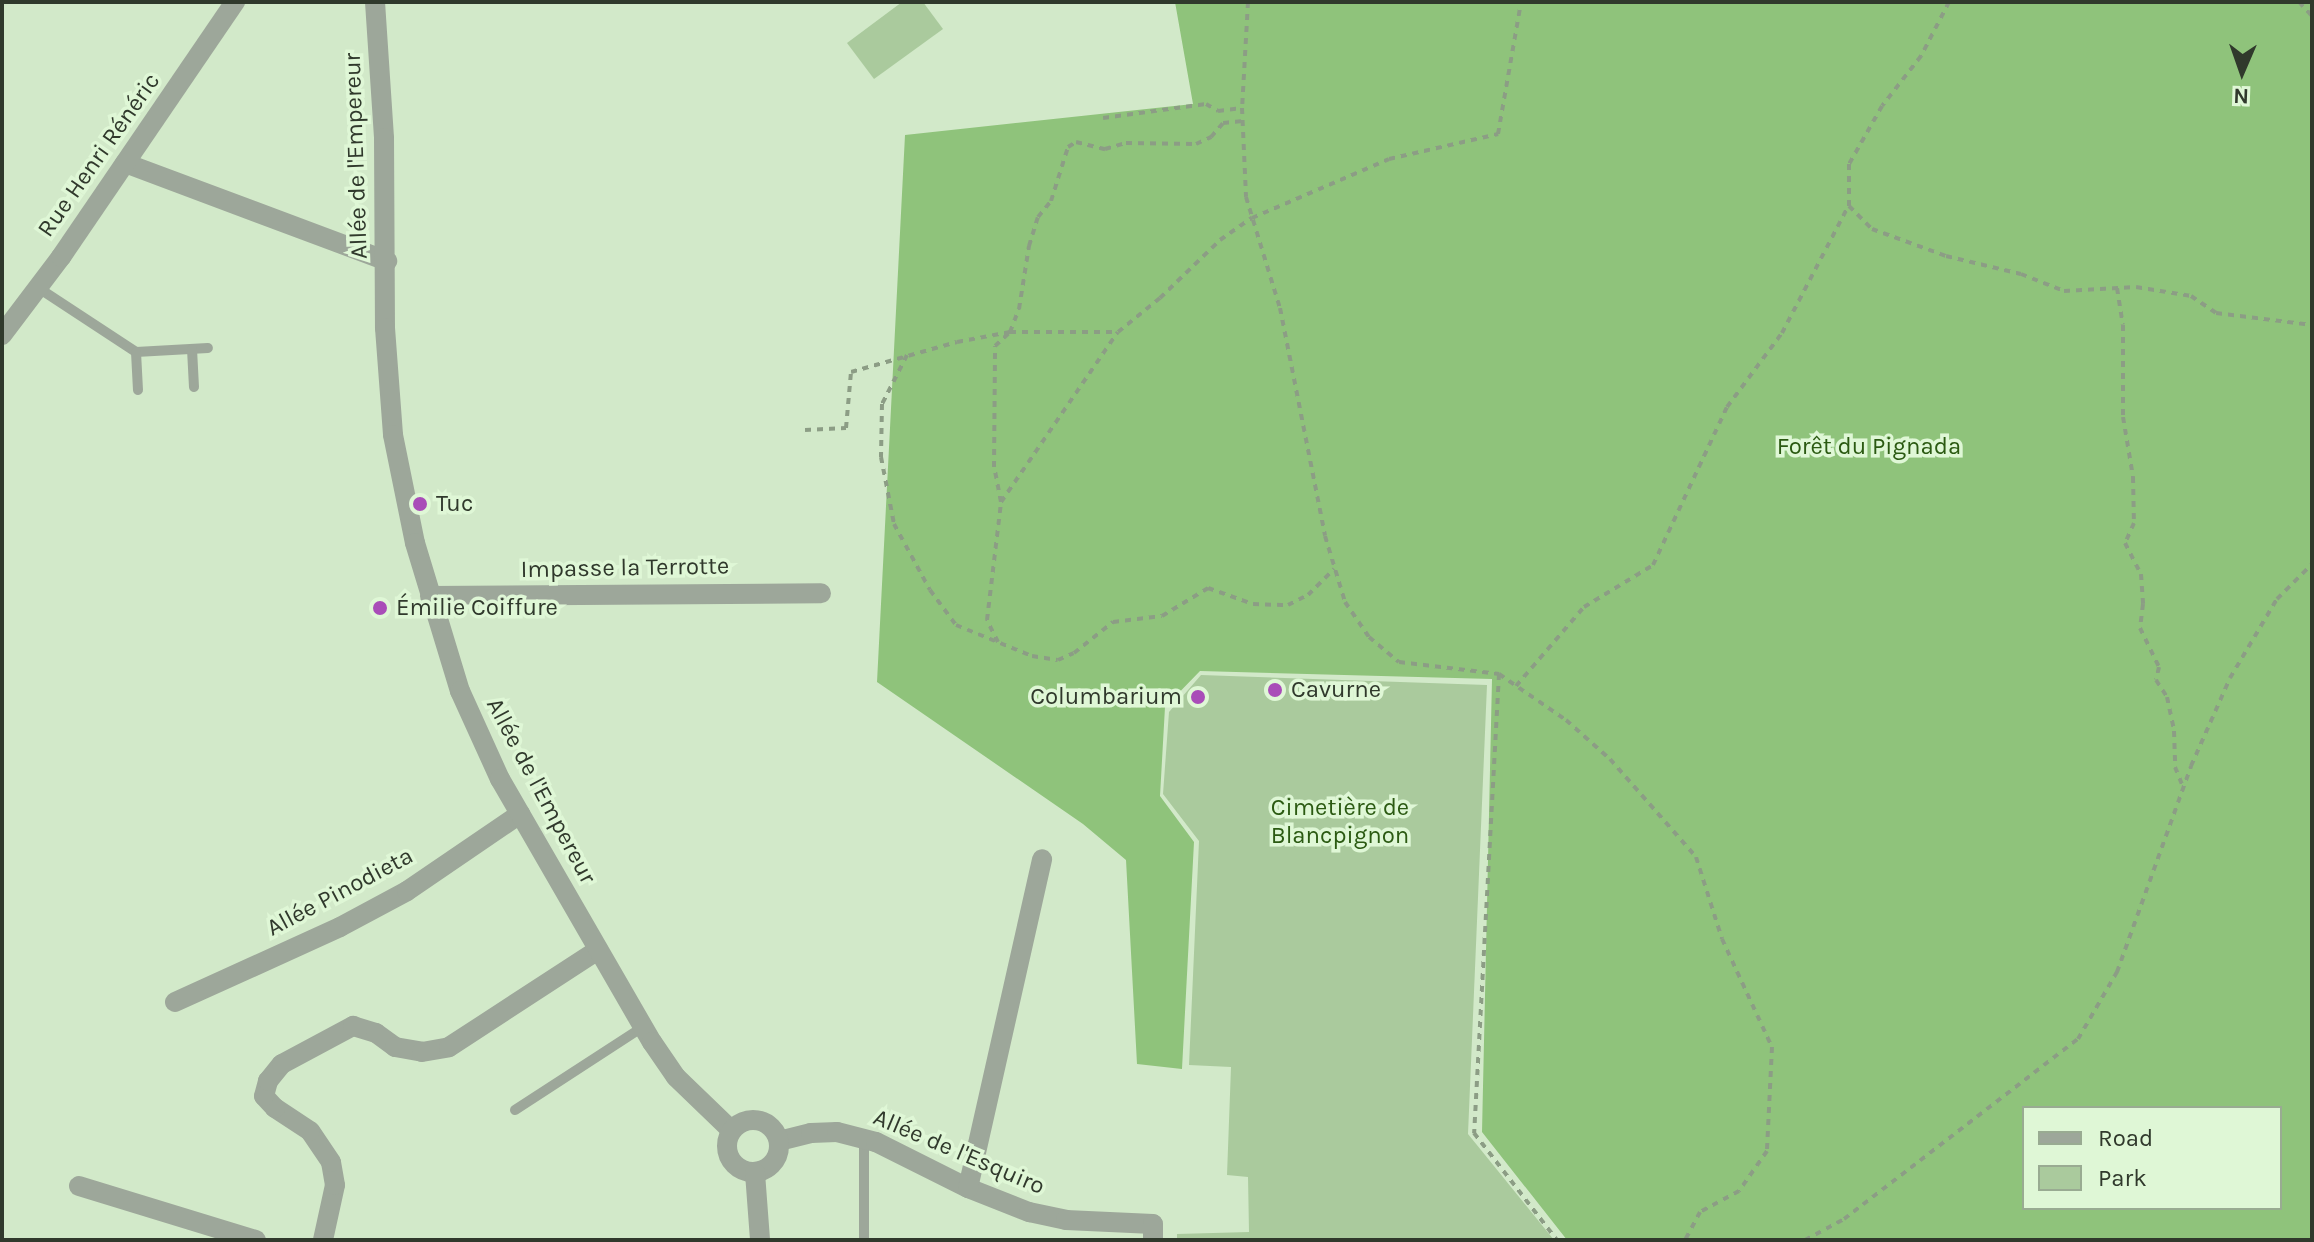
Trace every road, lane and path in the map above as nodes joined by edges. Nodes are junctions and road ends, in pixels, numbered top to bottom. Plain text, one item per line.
1 (235, 2) edge
2 (375, 2) edge
3 (1248, 2) edge
4 (1521, 2) edge
5 (1949, 2) edge
6 (2299, 2) edge
7 (2312, 16) edge
8 (1242, 108) junction
9 (1103, 118) dead end
10 (1243, 121) junction
11 (125, 163) junction
12 (1849, 206) junction
13 (1252, 218) junction
14 (387, 261) junction
15 (37, 287) junction
16 (2117, 288) junction
17 (2312, 325) edge
18 (1010, 332) junction
19 (1118, 332) junction
20 (2, 335) edge
21 (208, 348) dead end
22 (192, 349) junction
23 (136, 352) junction
24 (907, 355) junction
25 (194, 387) dead end
26 (138, 390) dead end
27 (805, 430) dead end
28 (1001, 502) junction
29 (2312, 564) edge
30 (1335, 568) junction
31 (821, 593) dead end
32 (430, 596) junction
33 (998, 642) junction
34 (1499, 674) junction
35 (1516, 686) junction
36 (2183, 787) junction
37 (520, 814) junction
38 (1042, 859) dead end
39 (598, 950) junction
40 (175, 1002) dead end
41 (643, 1027) junction
42 (515, 1110) dead end
43 (731, 1130) junction
44 (864, 1139) junction
45 (779, 1141) junction
46 (755, 1173) junction
47 (79, 1186) dead end
48 (968, 1188) junction
49 (864, 1238) dead end
50 (256, 1240) edge
51 (323, 1240) edge
52 (760, 1240) edge
53 (1153, 1240) edge
54 (1557, 1240) edge
55 (1685, 1240) edge
56 (1805, 1240) edge

1 - 11 street, Rue Henri Rénéric
2 - 14 street, Allée de l'Empereur
3 - 8 path
4 - 13 path
5 - 12 path
6 - 7 path
8 - 9 path
8 - 10 path
10 - 13 path
10 - 18 path
11 - 14 street
11 - 15 street, Rue Henri Rénéric
12 - 16 path
12 - 35 path
13 - 19 path
13 - 30 path
14 - 32 street, Allée de l'Empereur
15 - 20 street, Rue Henri Rénéric
15 - 23 lane
16 - 17 path
16 - 36 path
18 - 19 path
18 - 24 path
18 - 28 path
19 - 28 path
21 - 22 lane
22 - 23 lane
22 - 25 lane
23 - 26 lane
24 - 27 path
24 - 33 path
28 - 33 path
29 - 36 path
30 - 33 path
30 - 34 path
31 - 32 street, Impasse la Terrotte
32 - 37 street, Allée de l'Empereur
34 - 35 path
34 - 54 path
35 - 55 path
36 - 56 path
37 - 39 street, Allée de l'Empereur
37 - 40 street, Allée Pinodieta
38 - 48 street
39 - 41 street, Allée de l'Empereur
39 - 51 street
41 - 42 lane
41 - 43 street, Allée de l'Empereur
43 - 45 street
43 - 46 street
44 - 45 street, Allée de l'Esquiro
44 - 48 street, Allée de l'Esquiro
44 - 49 lane
45 - 46 street
46 - 52 street
47 - 50 street
48 - 53 street, Allée de l'Esquiro

